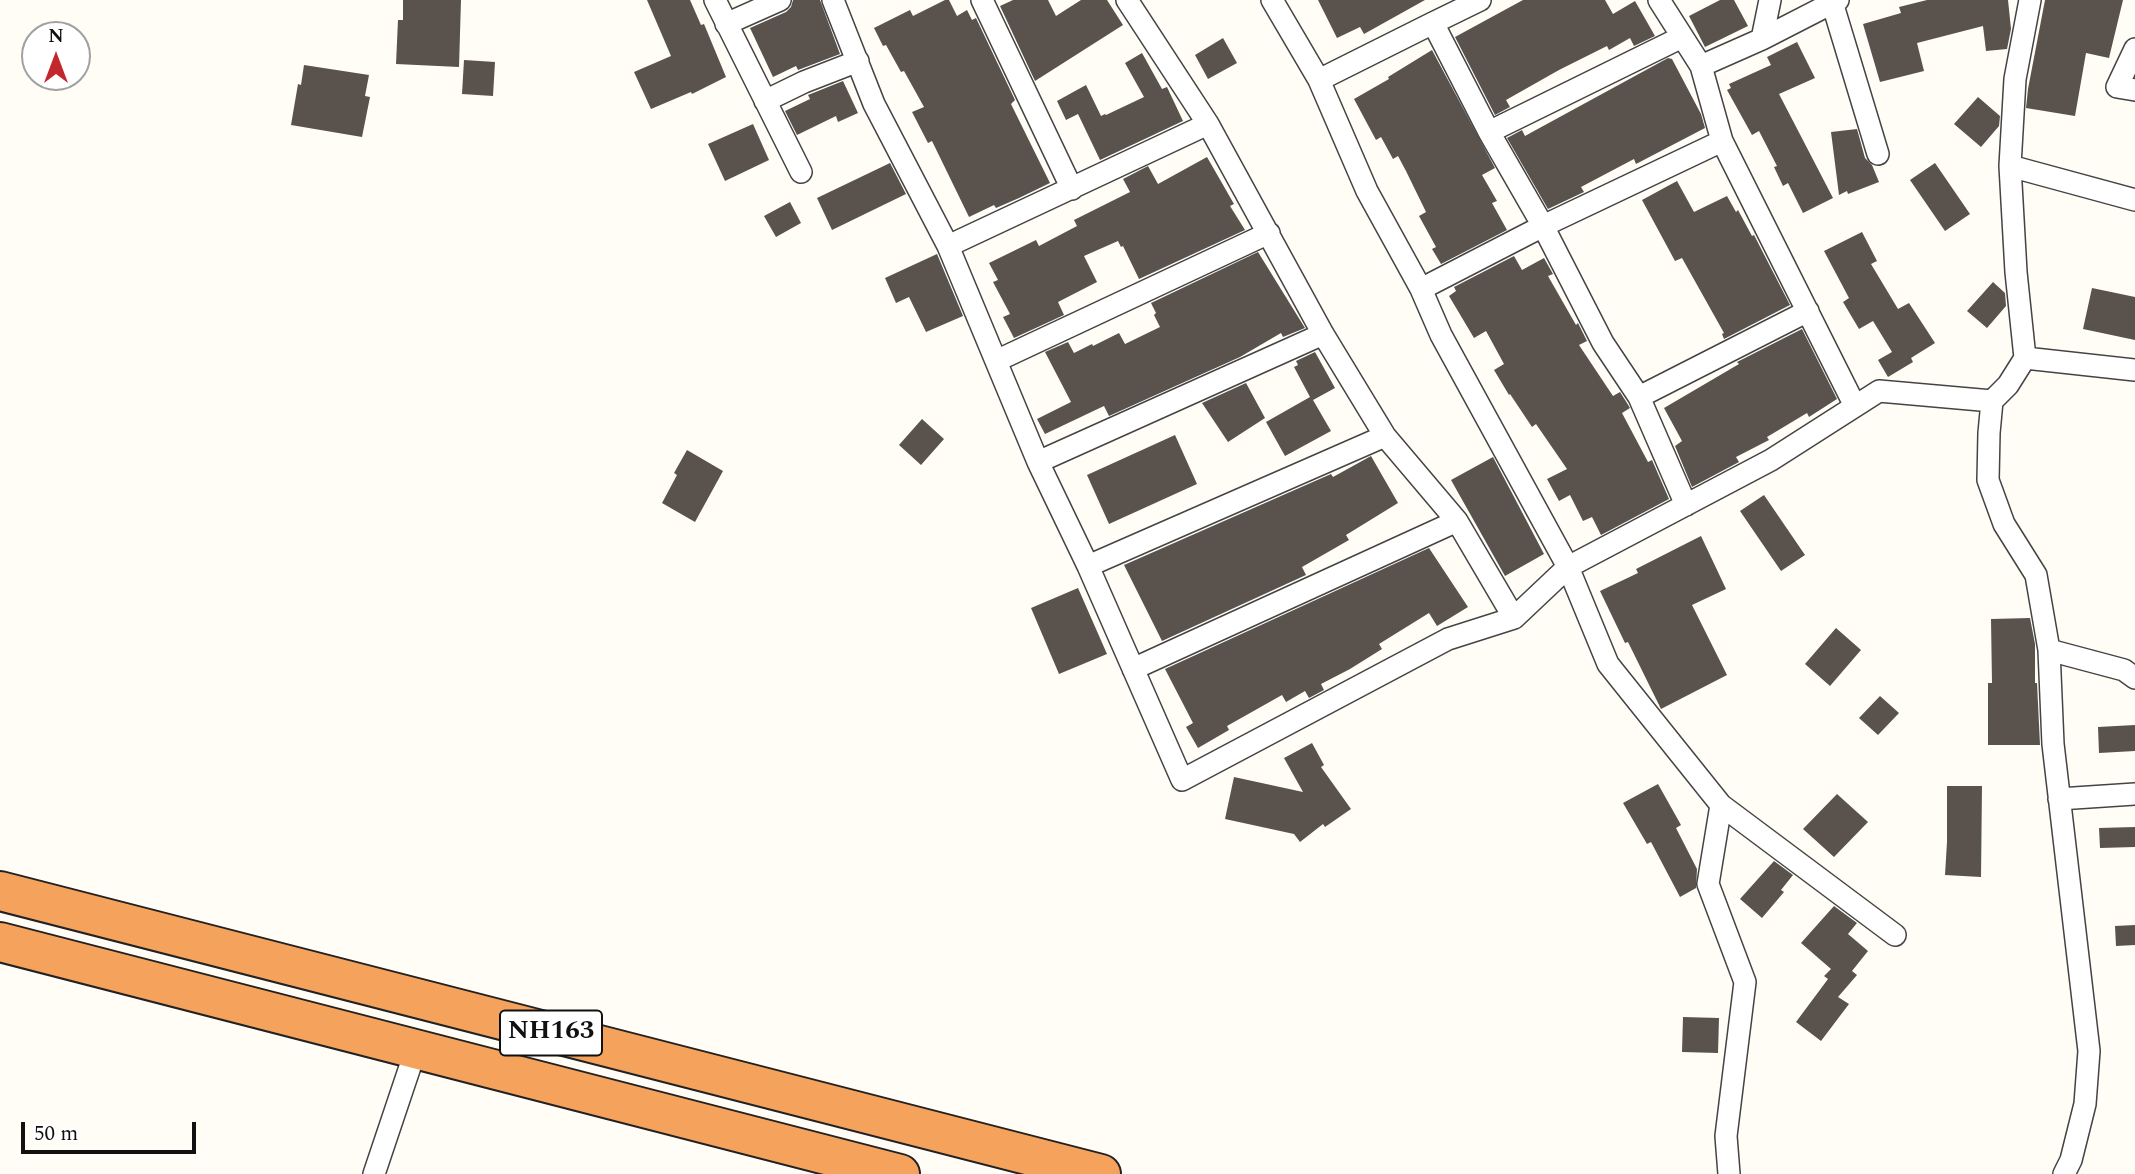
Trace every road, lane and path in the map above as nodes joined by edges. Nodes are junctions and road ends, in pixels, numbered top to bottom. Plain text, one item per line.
1 (715, 0) edge
2 (780, 0) edge
3 (834, 0) edge
4 (982, 0) edge
5 (1127, 0) edge
6 (1272, 0) edge
7 (1480, 0) edge
8 (1659, 0) edge
9 (1770, 0) edge
10 (2030, 0) edge
11 (1835, 1) edge
12 (1433, 23) junction
13 (726, 24) junction
14 (1682, 37) junction
15 (1762, 39) junction
16 (2135, 49) edge
17 (858, 61) junction
18 (1701, 66) junction
19 (1319, 80) junction
20 (2135, 90) edge
21 (765, 101) junction
22 (1208, 124) junction
23 (1489, 132) junction
24 (1722, 141) junction
25 (1878, 154) dead end
26 (2010, 166) junction
27 (801, 172) dead end
28 (1072, 189) junction
29 (2135, 200) edge
30 (1543, 226) junction
31 (1269, 233) junction
32 (947, 246) junction
33 (1421, 289) junction
34 (1808, 311) junction
35 (1323, 334) junction
36 (2025, 358) junction
37 (996, 361) junction
38 (2135, 370) edge
39 (1639, 397) junction
40 (1992, 401) junction
41 (1855, 406) junction
42 (1385, 436) junction
43 (1038, 462) junction
44 (1686, 505) junction
45 (1457, 521) junction
46 (1088, 566) junction
47 (1567, 567) junction
48 (1514, 618) junction
49 (2049, 650) junction
50 (1133, 669) junction
51 (2135, 678) edge
52 (2135, 794) edge
53 (2059, 799) junction
54 (1721, 805) junction
55 (0, 891) edge
56 (1895, 935) dead end
57 (0, 942) edge
58 (416, 1049) junction
59 (374, 1174) edge
60 (900, 1174) edge
61 (1101, 1174) edge
62 (1729, 1174) edge
63 (2064, 1174) edge

1 - 13 street
2 - 13 street
3 - 17 street
4 - 28 street
5 - 22 street
6 - 19 street
7 - 12 street
8 - 14 street
9 - 15 street
10 - 26 street
11 - 15 street
11 - 25 street
12 - 19 street
12 - 23 street
13 - 21 street
14 - 18 street
14 - 23 street
15 - 18 street
16 - 20 street
17 - 21 street
17 - 32 street
18 - 24 street
19 - 33 street
21 - 27 street
22 - 28 street
22 - 31 street
23 - 30 street
24 - 30 street
24 - 34 street
26 - 29 street
26 - 36 street
28 - 32 street
30 - 33 street
30 - 39 street
31 - 35 street
31 - 37 street
32 - 37 street
33 - 47 street
34 - 39 street
34 - 41 street
35 - 42 street
35 - 43 street
36 - 38 street
36 - 40 street
37 - 43 street
39 - 44 street
40 - 41 street
40 - 49 street
41 - 44 street
42 - 45 street
42 - 46 street
43 - 46 street
44 - 47 street
45 - 48 street
45 - 50 street
46 - 50 street
47 - 48 street
47 - 54 street
48 - 50 street
49 - 51 street
49 - 53 street
52 - 53 street
53 - 63 street
54 - 56 street
54 - 62 street
55 - 61 highway, NH163
57 - 58 highway, NH163
58 - 59 street
58 - 60 highway, NH163

